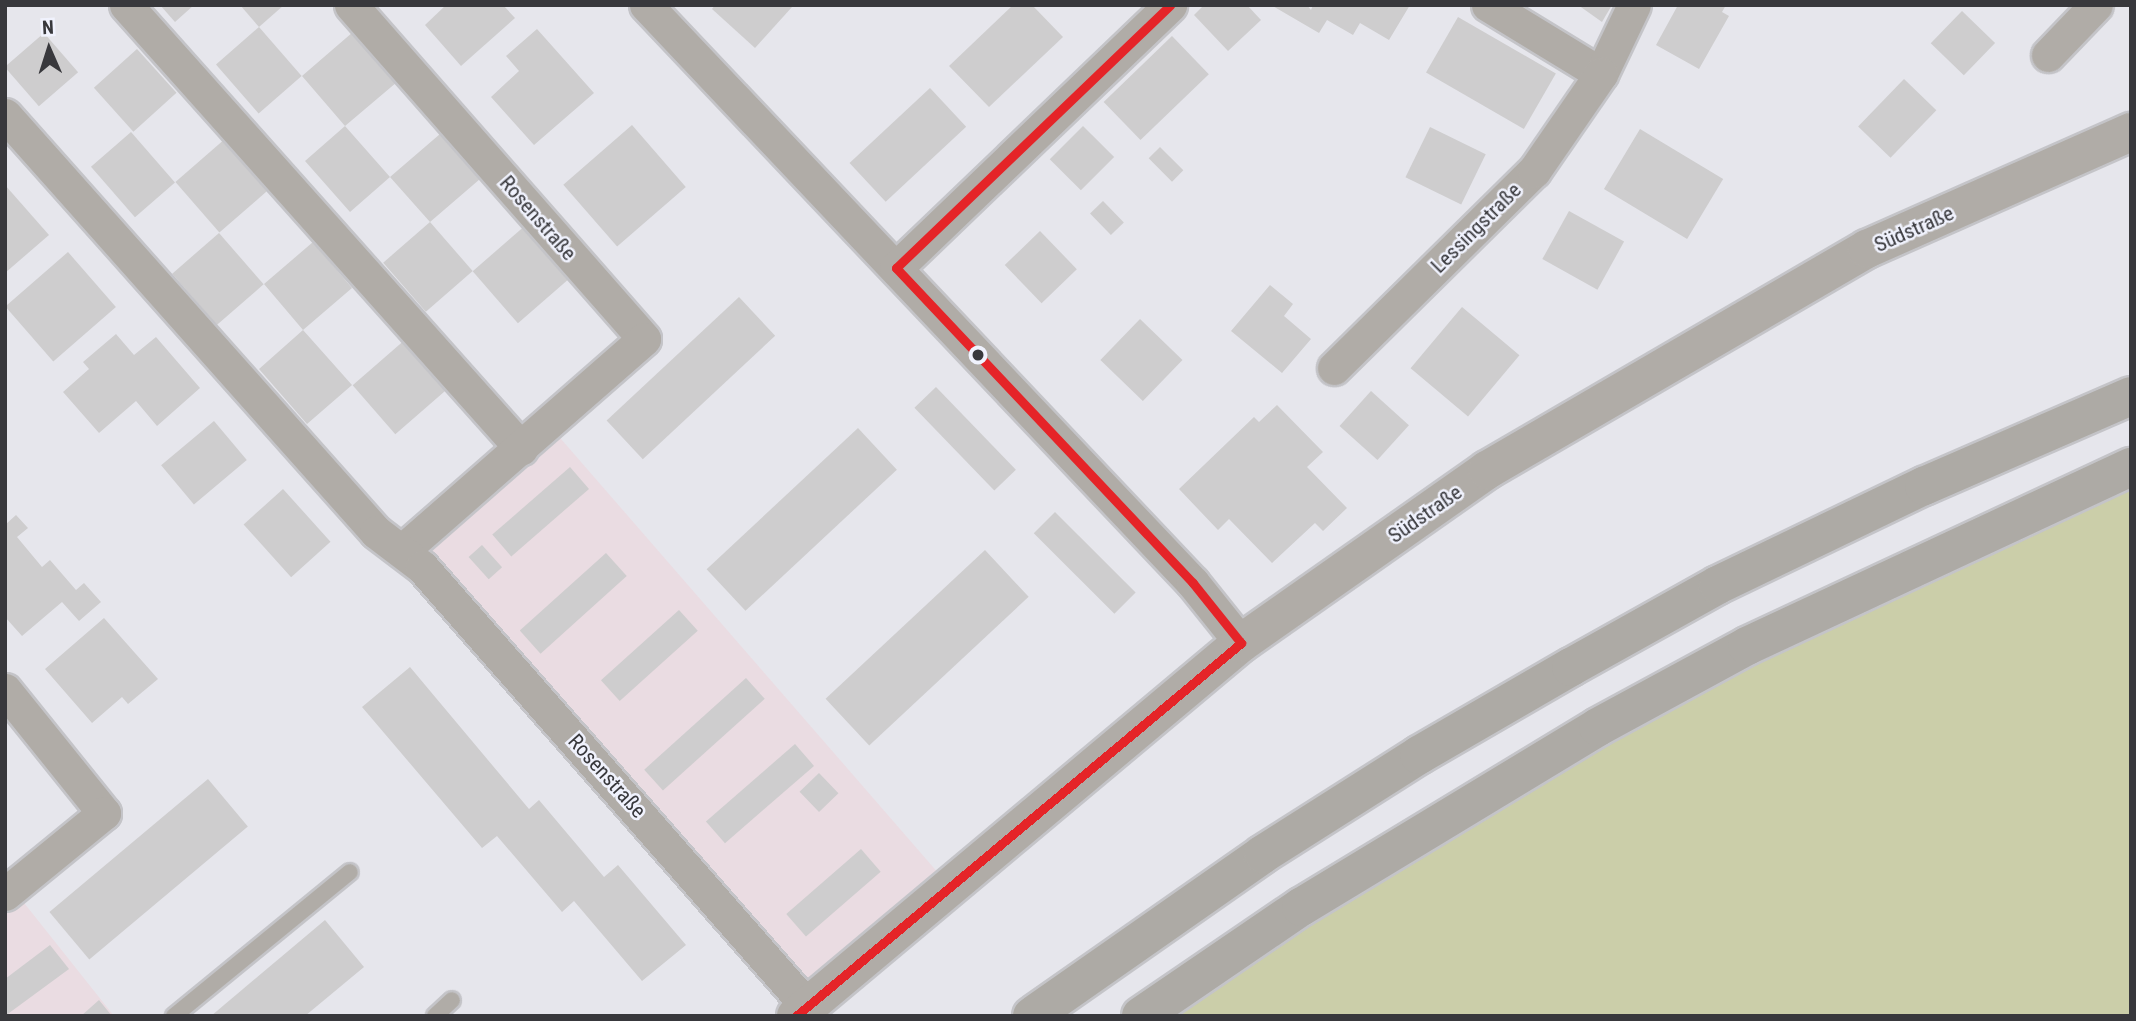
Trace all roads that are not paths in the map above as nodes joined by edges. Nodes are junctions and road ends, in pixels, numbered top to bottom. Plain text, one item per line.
1 (126, 5) edge
2 (351, 5) edge
3 (646, 5) edge
4 (1170, 5) edge
5 (1488, 5) edge
6 (1634, 5) edge
7 (2096, 5) edge
8 (2048, 55) dead end
9 (1601, 74) junction
10 (5, 115) edge
11 (2131, 132) edge
12 (896, 268) junction
13 (1334, 368) dead end
14 (2131, 396) edge
15 (521, 448) junction
16 (2131, 467) edge
17 (402, 550) junction
18 (1241, 643) junction
19 (5, 690) edge
20 (350, 872) dead end
21 (5, 894) edge
22 (452, 1000) dead end
23 (802, 1011) edge
24 (174, 1016) edge
25 (435, 1016) edge
26 (1032, 1016) edge
27 (1141, 1016) edge

1 - 15 street
2 - 15 street, Rosenstraße
3 - 12 street
4 - 12 street
5 - 9 street
6 - 9 street, Lessingstraße
7 - 8 street
9 - 13 street, Lessingstraße
10 - 17 street, Rosenstraße
11 - 18 street, Südstraße
12 - 18 street
14 - 26 highway
15 - 17 street, Rosenstraße
16 - 27 highway
17 - 23 street, Rosenstraße
18 - 23 street, Südstraße
19 - 21 street
20 - 24 lane
22 - 25 lane

